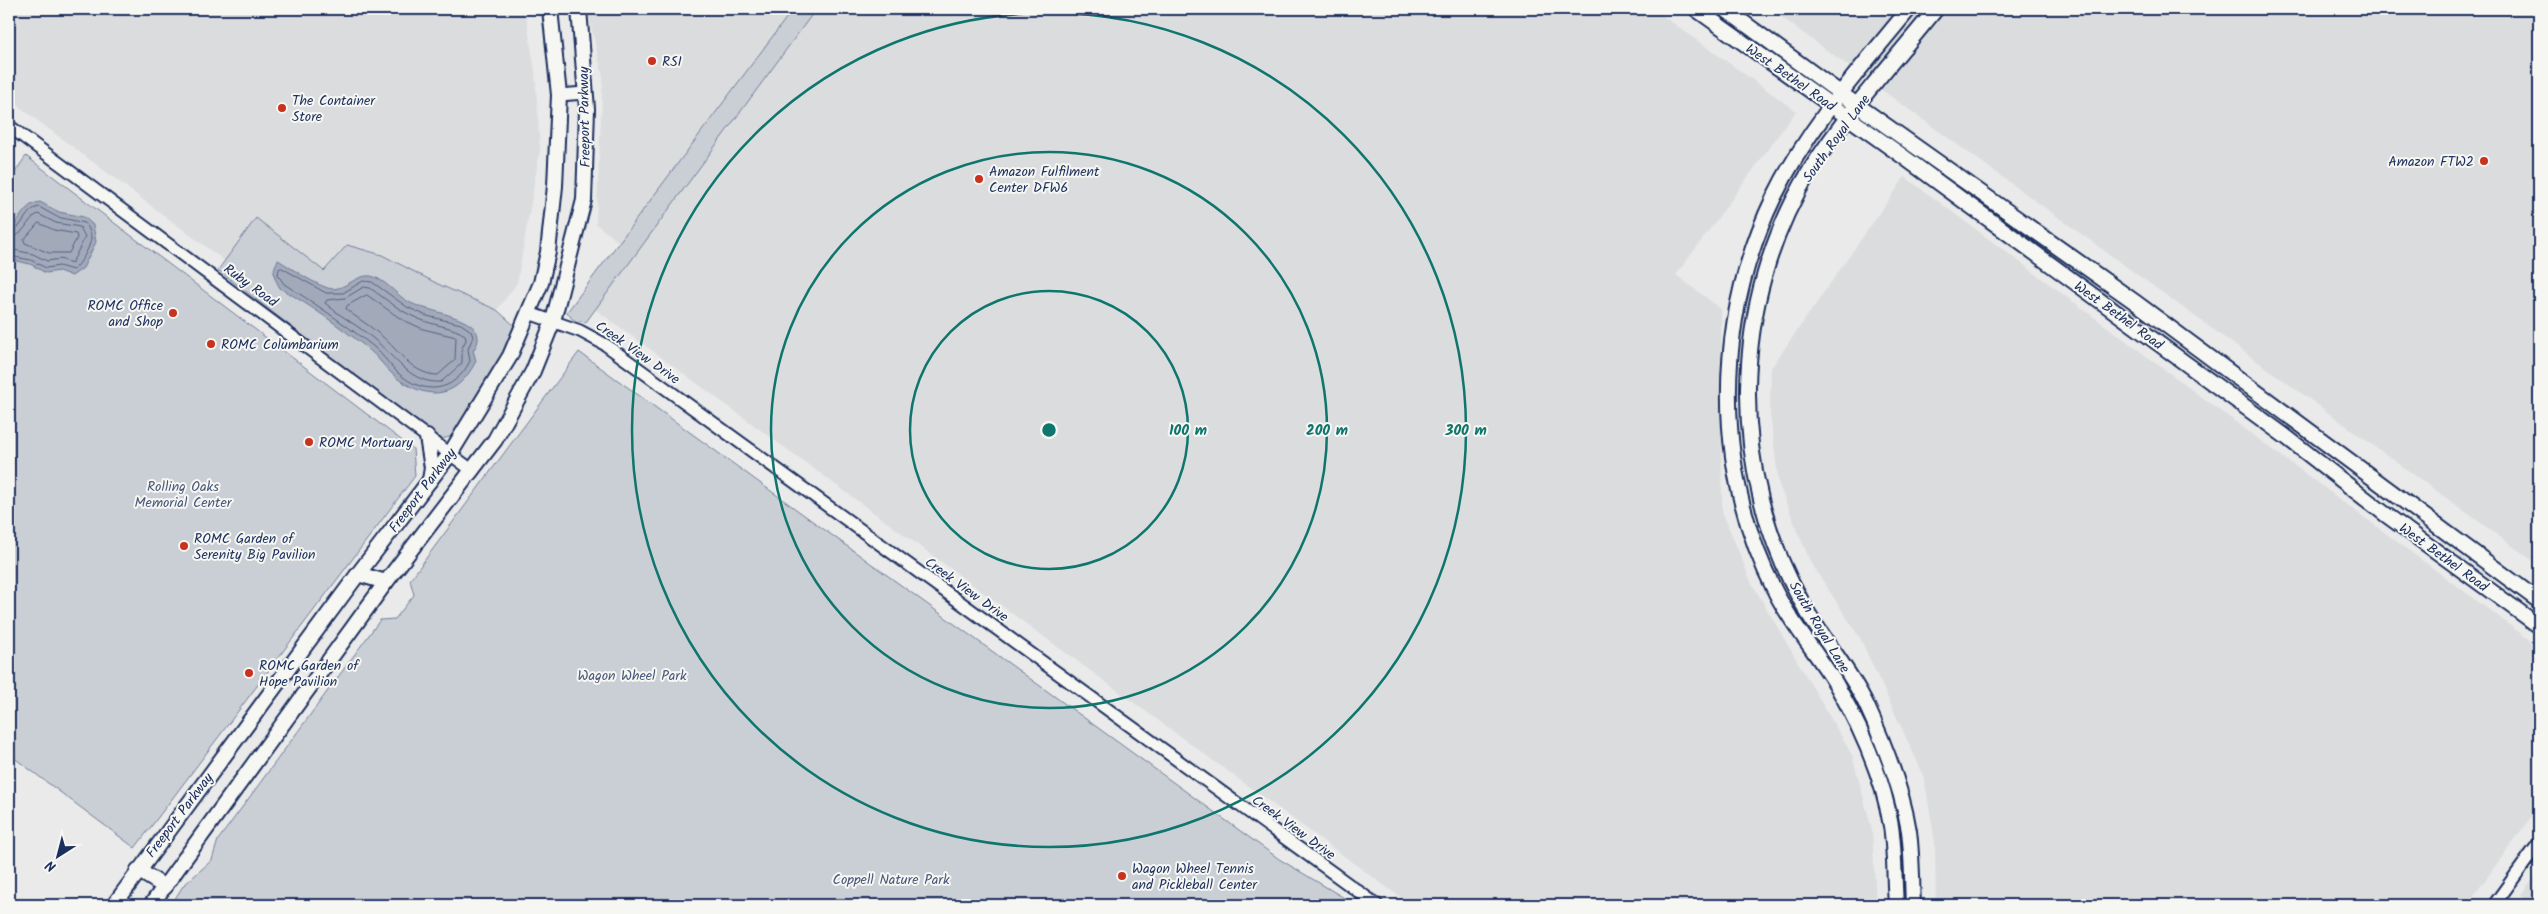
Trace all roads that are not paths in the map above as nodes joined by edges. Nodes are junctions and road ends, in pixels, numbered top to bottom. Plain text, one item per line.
1 (550, 9) edge
2 (579, 9) edge
3 (1696, 9) edge
4 (1725, 9) edge
5 (1909, 9) edge
6 (1936, 9) edge
7 (586, 93) junction
8 (1840, 93) junction
9 (559, 95) junction
10 (1831, 105) junction
11 (1858, 105) junction
12 (1848, 118) junction
13 (9, 126) edge
14 (2135, 302) junction
15 (529, 313) junction
16 (2122, 318) junction
17 (554, 321) junction
18 (1749, 383) junction
19 (1728, 384) junction
20 (2257, 393) junction
21 (2246, 408) junction
22 (427, 437) junction
23 (450, 454) junction
24 (473, 471) junction
25 (430, 481) junction
26 (2462, 544) junction
27 (2451, 561) junction
28 (358, 574) junction
29 (386, 582) junction
30 (376, 595) junction
31 (2539, 601) edge
32 (1806, 608) junction
33 (1790, 619) junction
34 (2539, 626) edge
35 (2539, 843) edge
36 (138, 870) junction
37 (165, 887) junction
38 (114, 905) edge
39 (151, 905) edge
40 (1377, 905) edge
41 (1896, 905) edge
42 (1913, 905) edge
43 (2494, 905) edge

1 - 9 main road, Freeport Parkway
2 - 7 main road, Freeport Parkway
3 - 10 main road, West Bethel Road
4 - 8 main road, West Bethel Road
5 - 8 main road, South Royal Lane
6 - 11 main road, South Royal Lane
7 - 9 street
7 - 17 main road, Freeport Parkway
8 - 10 main road, South Royal Lane
8 - 11 main road, West Bethel Road
9 - 15 main road, Freeport Parkway
10 - 12 main road, West Bethel Road
10 - 19 main road, South Royal Lane
11 - 12 main road, South Royal Lane
11 - 14 main road, West Bethel Road
12 - 16 main road, West Bethel Road
12 - 18 main road, South Royal Lane
13 - 22 street, Ruby Road
14 - 16 main road
14 - 20 main road, West Bethel Road
15 - 17 street, Creek View Drive
15 - 23 main road, Freeport Parkway
16 - 21 main road, West Bethel Road
17 - 24 main road, Freeport Parkway
17 - 40 street, Creek View Drive
18 - 19 main road
18 - 32 main road, South Royal Lane
19 - 33 main road, South Royal Lane
20 - 21 main road
20 - 26 main road, West Bethel Road
21 - 27 main road, West Bethel Road
22 - 23 street, Ruby Road
22 - 25 main road
23 - 24 street, Ruby Road
23 - 25 main road, Freeport Parkway
24 - 29 main road, Freeport Parkway
25 - 28 main road, Freeport Parkway
26 - 27 main road
26 - 31 main road, West Bethel Road
27 - 34 main road, West Bethel Road
28 - 29 main road
28 - 30 main road
28 - 36 main road, Freeport Parkway
29 - 30 main road, Freeport Parkway
30 - 37 main road, Freeport Parkway
32 - 33 main road
32 - 42 main road, South Royal Lane
33 - 41 main road, South Royal Lane
35 - 43 street
36 - 37 main road
36 - 38 main road, Freeport Parkway
37 - 39 main road, Freeport Parkway

